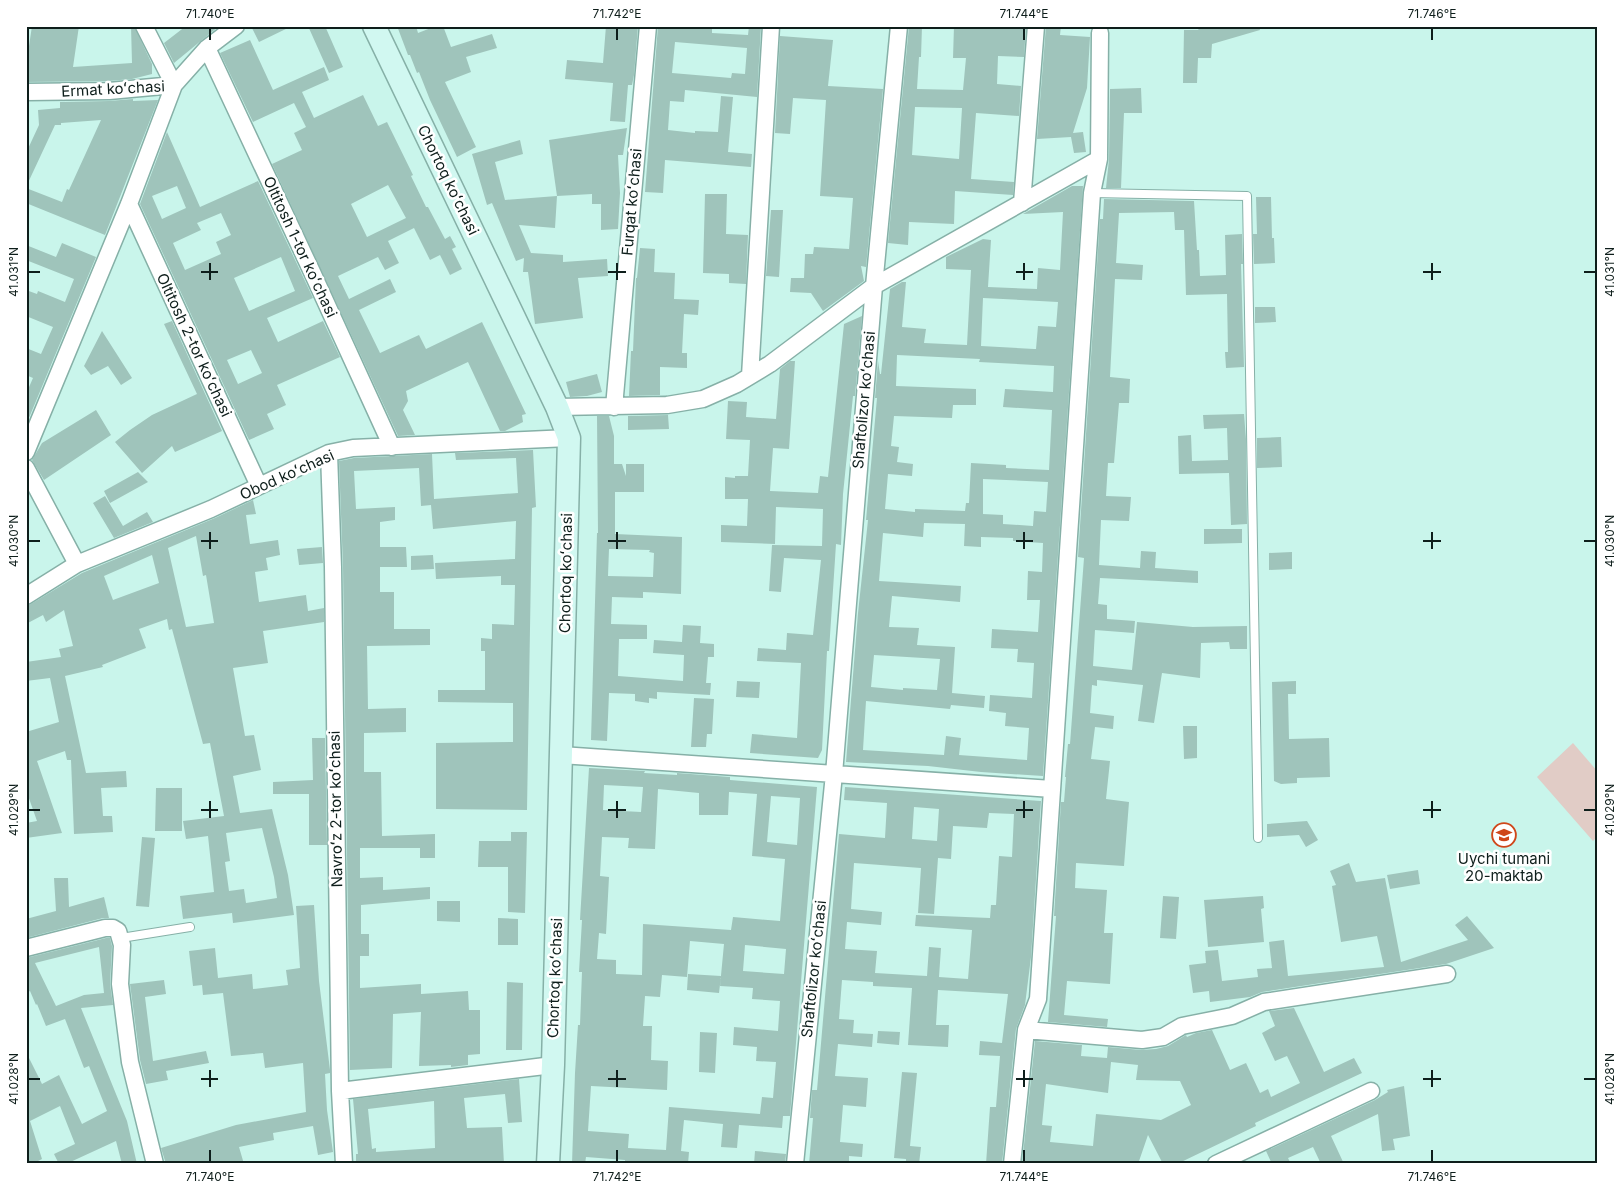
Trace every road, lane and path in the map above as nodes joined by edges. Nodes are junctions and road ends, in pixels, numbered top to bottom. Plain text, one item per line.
1 (144, 26) edge
2 (236, 26) edge
3 (374, 26) edge
4 (648, 26) edge
5 (771, 26) edge
6 (899, 26) edge
7 (1036, 26) edge
8 (1100, 32) dead end
9 (207, 48) junction
10 (174, 85) junction
11 (26, 92) edge
12 (1099, 159) junction
13 (1092, 193) junction
14 (1022, 203) junction
15 (130, 204) junction
16 (874, 286) junction
17 (750, 376) junction
18 (557, 407) junction
19 (614, 407) junction
20 (569, 438) junction
21 (392, 447) junction
22 (26, 452) edge
23 (329, 453) junction
24 (26, 468) edge
25 (259, 486) junction
26 (77, 564) junction
27 (26, 596) edge
28 (562, 755) junction
29 (834, 774) junction
30 (1052, 790) junction
31 (1258, 838) dead end
32 (190, 927) dead end
33 (121, 938) junction
34 (26, 948) edge
35 (1447, 974) dead end
36 (1026, 1030) junction
37 (552, 1065) junction
38 (340, 1091) junction
39 (1371, 1091) dead end
40 (155, 1164) edge
41 (344, 1164) edge
42 (548, 1164) edge
43 (795, 1164) edge
44 (1012, 1164) edge
45 (1216, 1164) edge

1 - 10 street
2 - 9 street, Ermat koʻchasi
3 - 18 main road, Chortoq koʻchasi
4 - 19 street, Furqat koʻchasi
5 - 17 street
6 - 16 street, Shaftolizor koʻchasi
7 - 14 street
8 - 12 street
9 - 10 street, Ermat koʻchasi
9 - 21 street, Oltitosh 1-tor koʻchasi
10 - 11 street, Ermat koʻchasi
10 - 15 street
12 - 13 street
12 - 14 street
13 - 30 street
13 - 31 lane
14 - 16 street
15 - 22 street
15 - 25 street, Oltitosh 2-tor koʻchasi
16 - 17 street
16 - 29 street, Shaftolizor koʻchasi
17 - 19 street
18 - 19 street
18 - 20 main road, Chortoq koʻchasi
20 - 21 street, Obod koʻchasi
20 - 28 main road, Chortoq koʻchasi
21 - 23 street, Obod koʻchasi
23 - 25 street, Obod koʻchasi
23 - 38 street, Navroʻz 2-tor koʻchasi
24 - 26 street
25 - 26 street, Obod koʻchasi
26 - 27 street, Obod koʻchasi
28 - 29 street
28 - 37 main road, Chortoq koʻchasi
29 - 30 street
29 - 43 street, Shaftolizor koʻchasi
30 - 36 street
32 - 33 lane
33 - 34 street
33 - 40 street
35 - 36 street
36 - 44 street
37 - 38 street
37 - 42 main road, Chortoq koʻchasi
38 - 41 street, Navroʻz 2-tor koʻchasi
39 - 45 street

